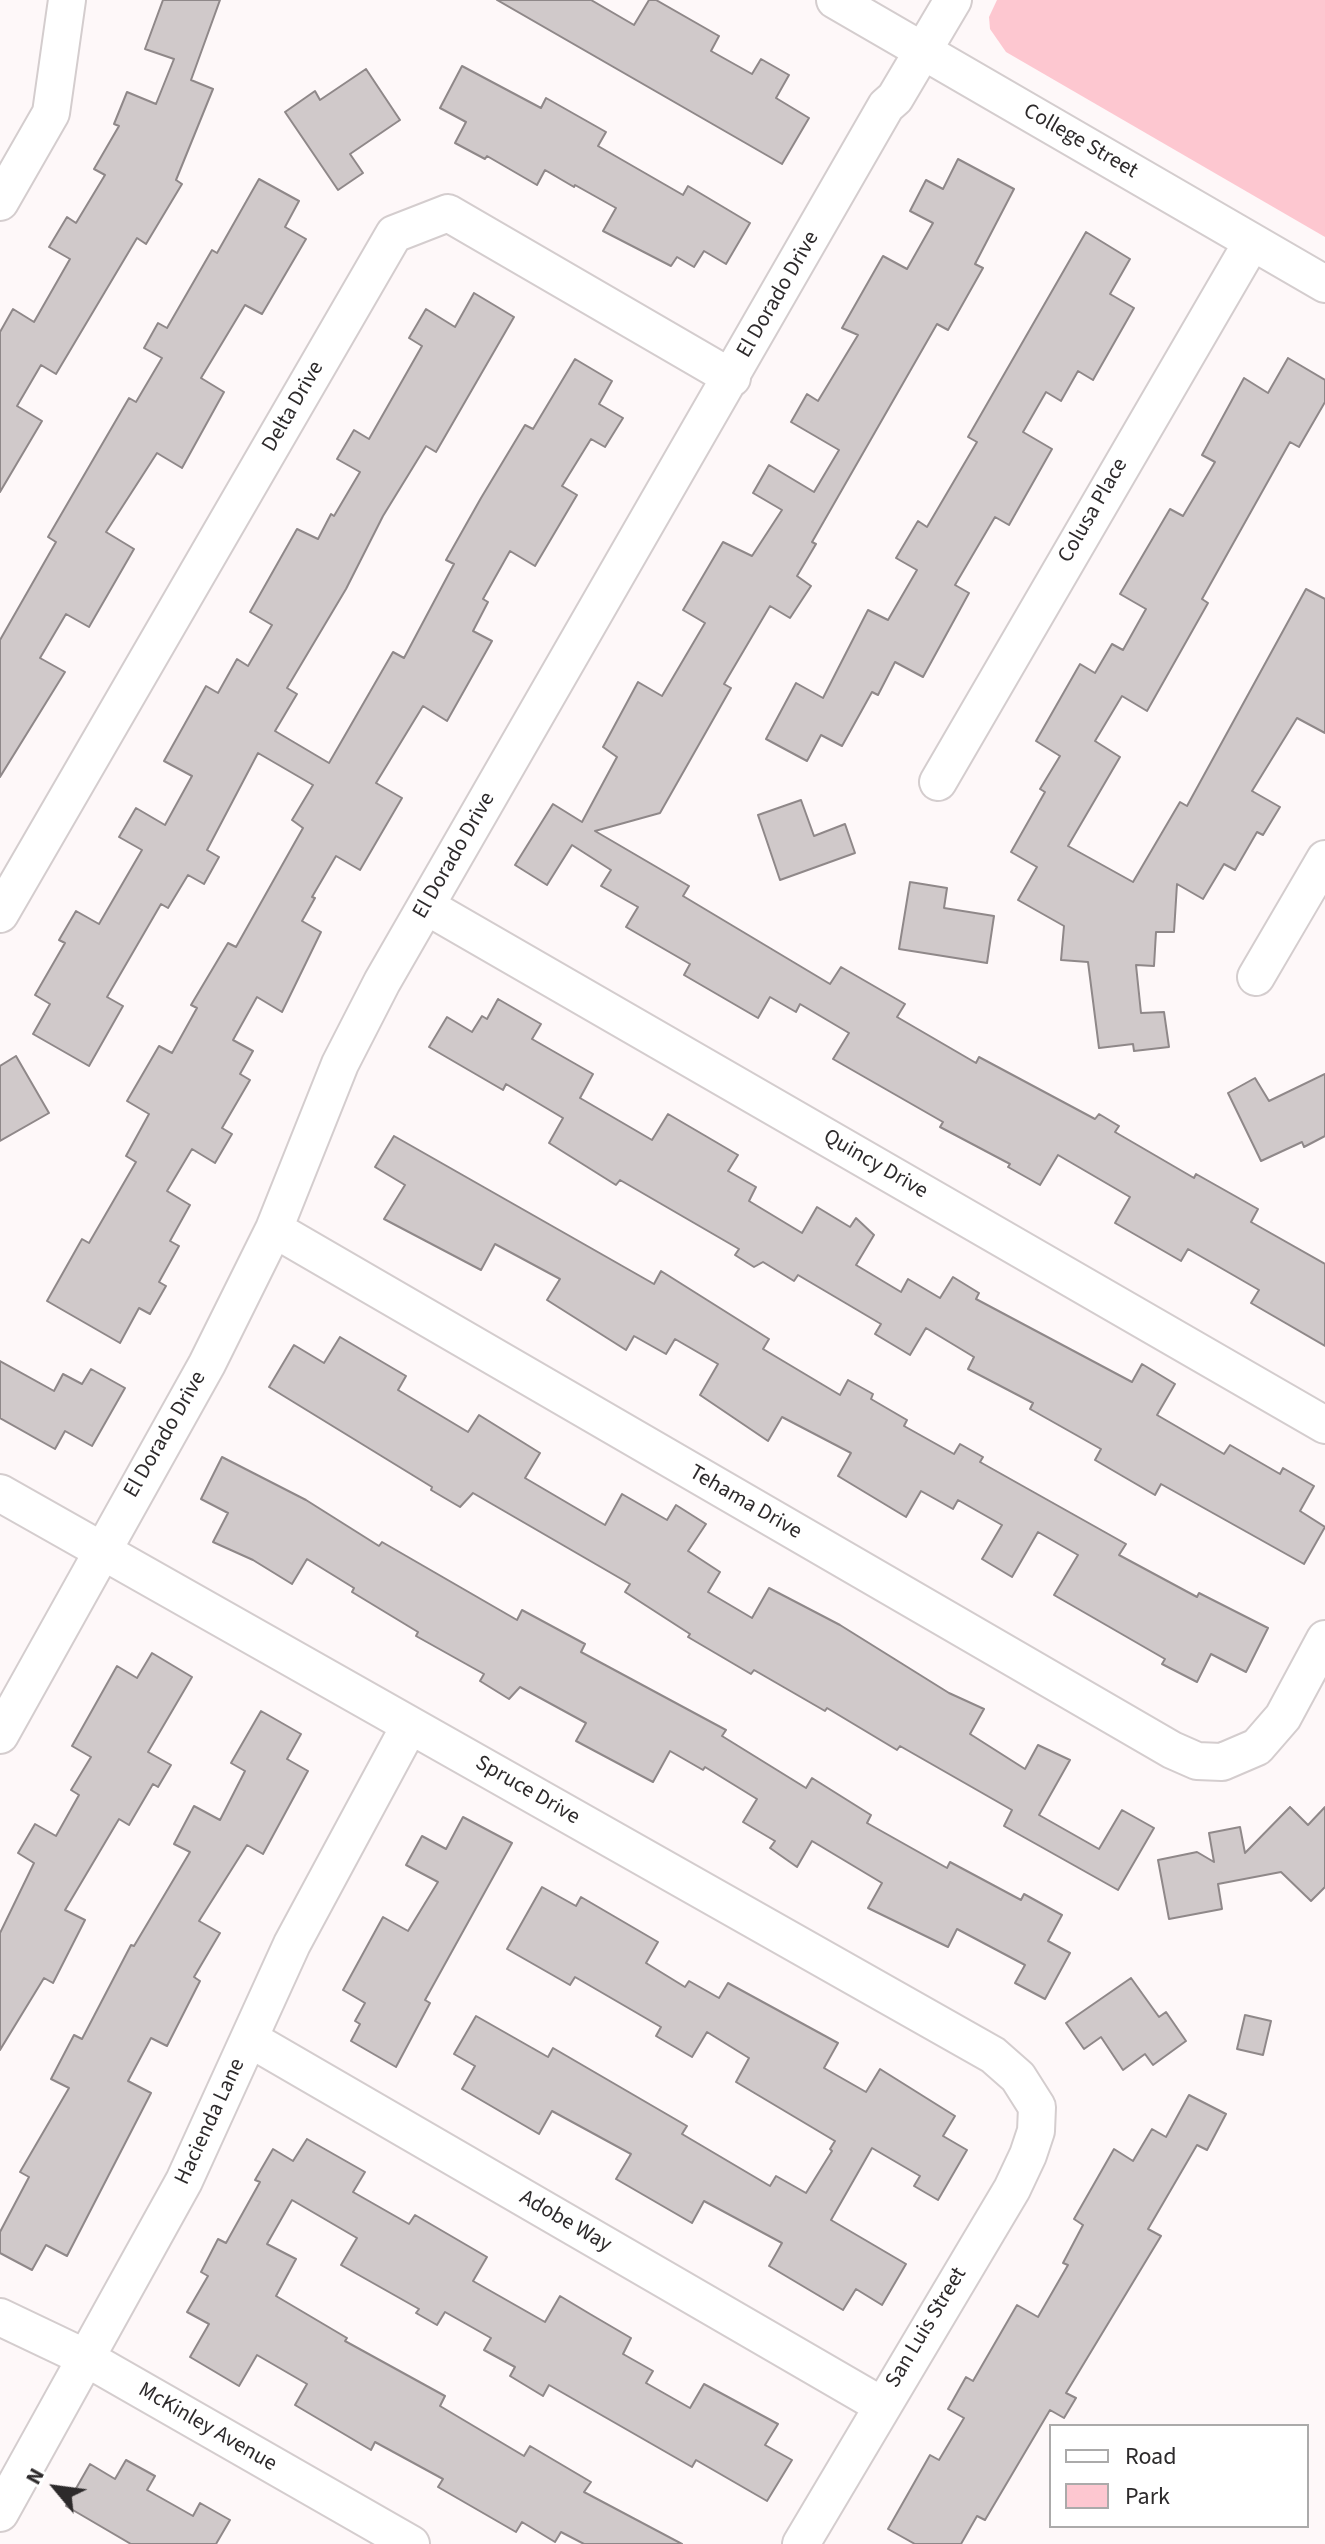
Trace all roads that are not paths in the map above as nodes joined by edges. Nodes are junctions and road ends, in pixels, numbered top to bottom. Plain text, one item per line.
1 (67, 0) edge
2 (835, 0) edge
3 (953, 0) edge
4 (923, 51) junction
5 (0, 202) edge
6 (1252, 242) junction
7 (1325, 284) edge
8 (732, 378) junction
9 (938, 782) dead end
10 (1325, 859) edge
11 (426, 906) junction
12 (0, 914) edge
13 (1256, 977) dead end
14 (274, 1229) junction
15 (1325, 1425) edge
16 (0, 1493) edge
17 (100, 1551) junction
18 (1325, 1639) edge
19 (410, 1725) junction
20 (0, 1735) edge
21 (250, 2039) junction
22 (1037, 2107) joint
23 (0, 2317) edge
24 (86, 2358) junction
25 (881, 2405) junction
26 (0, 2513) edge
27 (411, 2544) edge
28 (801, 2544) edge

1 - 5 street
2 - 4 street, College Street
3 - 4 street, El Dorado Drive
4 - 6 street, College Street
4 - 8 street, El Dorado Drive
6 - 7 street, College Street
6 - 9 street, Colusa Place
8 - 11 street, El Dorado Drive
8 - 12 street, Delta Drive
10 - 13 street
11 - 14 street, El Dorado Drive
11 - 15 street, Quincy Drive
14 - 17 street, El Dorado Drive
14 - 18 street, Tehama Drive
16 - 17 street, Spruce Drive
17 - 19 street, Spruce Drive
17 - 20 street, El Dorado Drive
19 - 21 street, Hacienda Lane
19 - 22 street, Spruce Drive
21 - 24 street, Hacienda Lane
21 - 25 street, Adobe Way
22 - 25 street, San Luis Street
23 - 24 street, McKinley Avenue
24 - 26 street, Hacienda Lane
24 - 27 street, McKinley Avenue
25 - 28 street, San Luis Street

